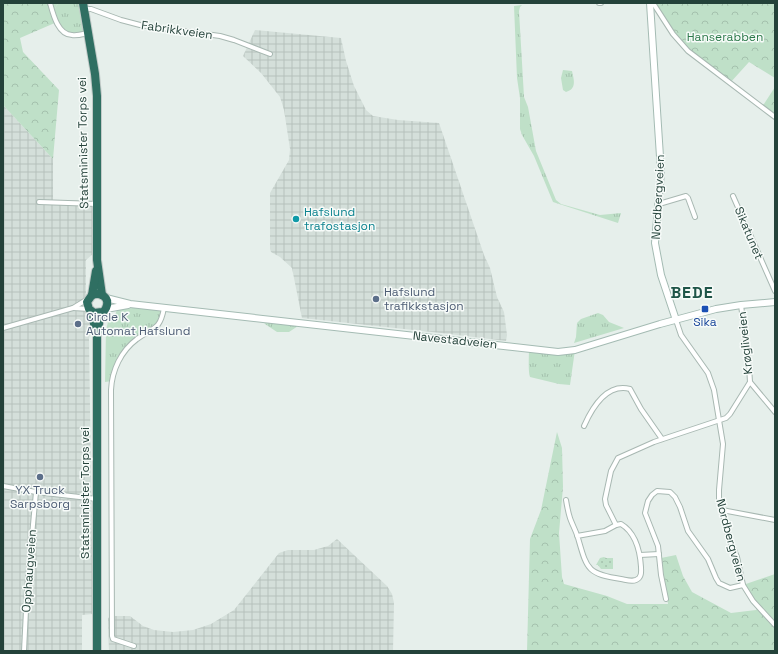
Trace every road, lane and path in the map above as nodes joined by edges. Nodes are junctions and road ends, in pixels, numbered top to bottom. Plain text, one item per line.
1 (50, 3) edge
2 (650, 3) edge
3 (653, 3) edge
4 (84, 6) edge
5 (88, 33) junction
6 (270, 54) dead end
7 (775, 117) edge
8 (734, 196) dead end
9 (39, 202) dead end
10 (97, 204) junction
11 (658, 204) junction
12 (695, 217) dead end
13 (97, 260) junction
14 (775, 291) edge
15 (104, 296) junction
16 (90, 297) junction
17 (775, 302) edge
18 (130, 304) junction
19 (741, 304) junction
20 (73, 308) junction
21 (164, 308) junction
22 (90, 310) junction
23 (104, 310) junction
24 (676, 320) junction
25 (3, 328) edge
26 (96, 336) junction
27 (750, 382) junction
28 (775, 412) edge
29 (720, 421) junction
30 (584, 426) dead end
31 (662, 439) junction
32 (3, 486) edge
33 (36, 492) junction
34 (97, 499) junction
35 (566, 500) dead end
36 (722, 510) junction
37 (775, 520) edge
38 (616, 525) junction
39 (577, 536) junction
40 (659, 554) junction
41 (640, 555) junction
42 (743, 585) junction
43 (666, 599) dead end
44 (775, 625) edge
45 (134, 646) dead end
46 (24, 651) edge
47 (97, 651) edge

1 - 5 street
2 - 11 street, Nordbergveien
3 - 7 street
4 - 5 highway, Statsminister Torps vei
4 - 6 street, Fabrikkveien
5 - 10 highway, Statsminister Torps vei
8 - 14 street, Sikatunet
9 - 10 street
10 - 13 highway, Statsminister Torps vei
11 - 12 street
11 - 24 street, Nordbergveien
13 - 15 highway, Statsminister Torps vei
13 - 16 highway, Statsminister Torps vei
15 - 16 highway
15 - 18 street, Navestadveien
15 - 23 highway
16 - 20 street
16 - 22 highway
17 - 19 street, Navestadveien
18 - 21 street, Navestadveien
18 - 23 street, Navestadveien
19 - 24 street, Navestadveien
19 - 27 street, Krøgliveien
20 - 22 street
20 - 25 street
21 - 24 street, Navestadveien
21 - 45 street
22 - 23 highway
22 - 26 highway, Statsminister Torps vei
23 - 26 highway, Statsminister Torps vei
24 - 29 street, Nordbergveien
26 - 34 highway, Statsminister Torps vei
27 - 28 street, Krøgliveien
27 - 29 street, Krøgliveien
29 - 31 street
29 - 36 street, Nordbergveien
30 - 31 street
31 - 38 street
32 - 33 street
33 - 34 street
33 - 46 street, Opphaugveien
34 - 47 highway, Statsminister Torps vei
35 - 39 street
36 - 37 street
36 - 42 street, Nordbergveien
38 - 39 street
38 - 41 street
39 - 41 street
40 - 41 street
40 - 42 street
40 - 43 street
42 - 44 street, Nordbergveien

